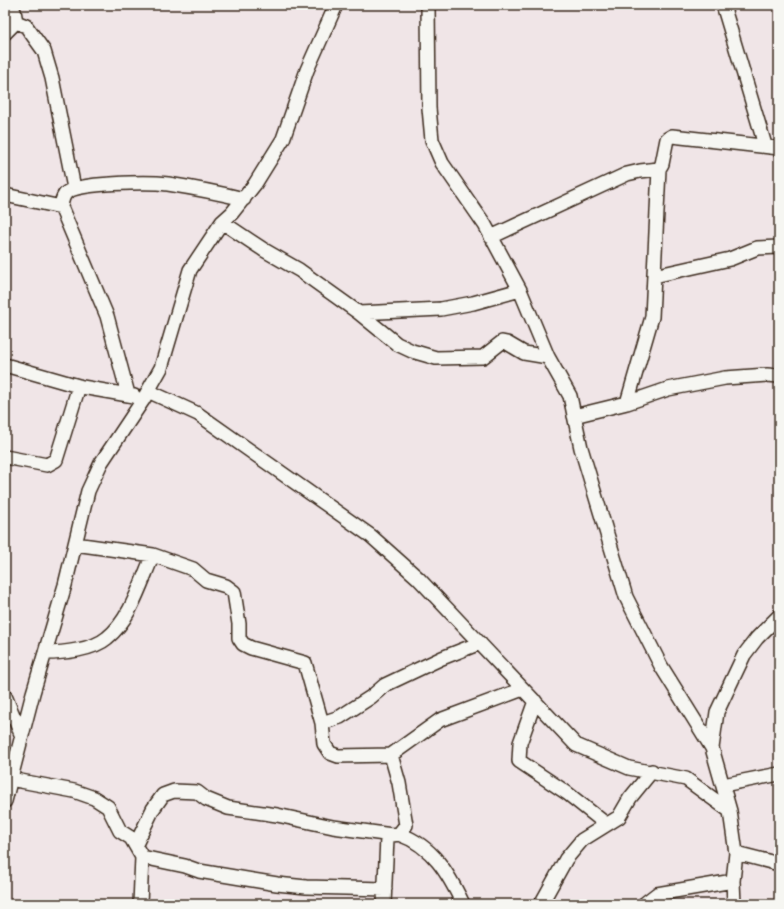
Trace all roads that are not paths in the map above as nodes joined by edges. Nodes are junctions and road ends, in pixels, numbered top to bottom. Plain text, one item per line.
1 (10, 5) edge
2 (336, 5) edge
3 (428, 5) edge
4 (723, 5) edge
5 (16, 22) junction
6 (5, 33) edge
7 (765, 146) junction
8 (779, 148) edge
9 (659, 169) junction
10 (74, 188) junction
11 (5, 195) edge
12 (244, 199) junction
13 (62, 207) junction
14 (222, 222) junction
15 (491, 237) junction
16 (779, 247) edge
17 (654, 276) junction
18 (520, 290) junction
19 (359, 313) junction
20 (548, 357) junction
21 (5, 365) edge
22 (779, 376) edge
23 (79, 386) junction
24 (128, 394) junction
25 (146, 395) junction
26 (627, 403) junction
27 (574, 416) junction
28 (5, 456) edge
29 (75, 544) junction
30 (153, 555) junction
31 (779, 616) edge
32 (480, 643) junction
33 (45, 653) junction
34 (523, 689) junction
35 (5, 696) edge
36 (535, 701) junction
37 (322, 723) junction
38 (22, 734) junction
39 (712, 748) junction
40 (391, 755) junction
41 (652, 771) junction
42 (779, 774) edge
43 (722, 785) junction
44 (7, 791) edge
45 (730, 811) junction
46 (606, 824) junction
47 (396, 834) junction
48 (136, 844) junction
49 (736, 853) junction
50 (142, 857) junction
51 (779, 864) edge
52 (733, 881) junction
53 (385, 889) junction
54 (140, 904) edge
55 (384, 904) edge
56 (462, 904) edge
57 (541, 904) edge
58 (644, 904) edge
59 (734, 904) edge

1 - 5 street
2 - 12 street
3 - 15 street
4 - 7 street
5 - 6 street
5 - 10 street
7 - 8 street
7 - 9 street
9 - 15 street
9 - 17 street
10 - 12 street
10 - 13 street
11 - 13 street
12 - 14 street
13 - 24 street
14 - 19 street
14 - 25 street
15 - 18 street
16 - 17 street
17 - 26 street
18 - 19 street
18 - 20 street
19 - 20 street
20 - 27 street
21 - 23 street
22 - 26 street
23 - 24 street
23 - 28 street
24 - 25 street
25 - 29 street
25 - 32 street
26 - 27 street
27 - 39 street
29 - 30 street
29 - 33 street
30 - 33 street
30 - 37 street
31 - 39 street
32 - 34 street
32 - 37 street
33 - 38 street
34 - 36 street
34 - 40 street
35 - 38 street
36 - 41 street
36 - 46 street
37 - 40 street
38 - 44 street
39 - 43 street
40 - 47 street
41 - 45 street
41 - 46 street
42 - 43 street
43 - 45 street
44 - 48 street
45 - 49 street
46 - 57 street
47 - 48 street
47 - 53 street
47 - 56 street
48 - 50 street
49 - 51 street
49 - 52 street
50 - 53 street
50 - 54 street
52 - 58 street
52 - 59 street
53 - 55 street

